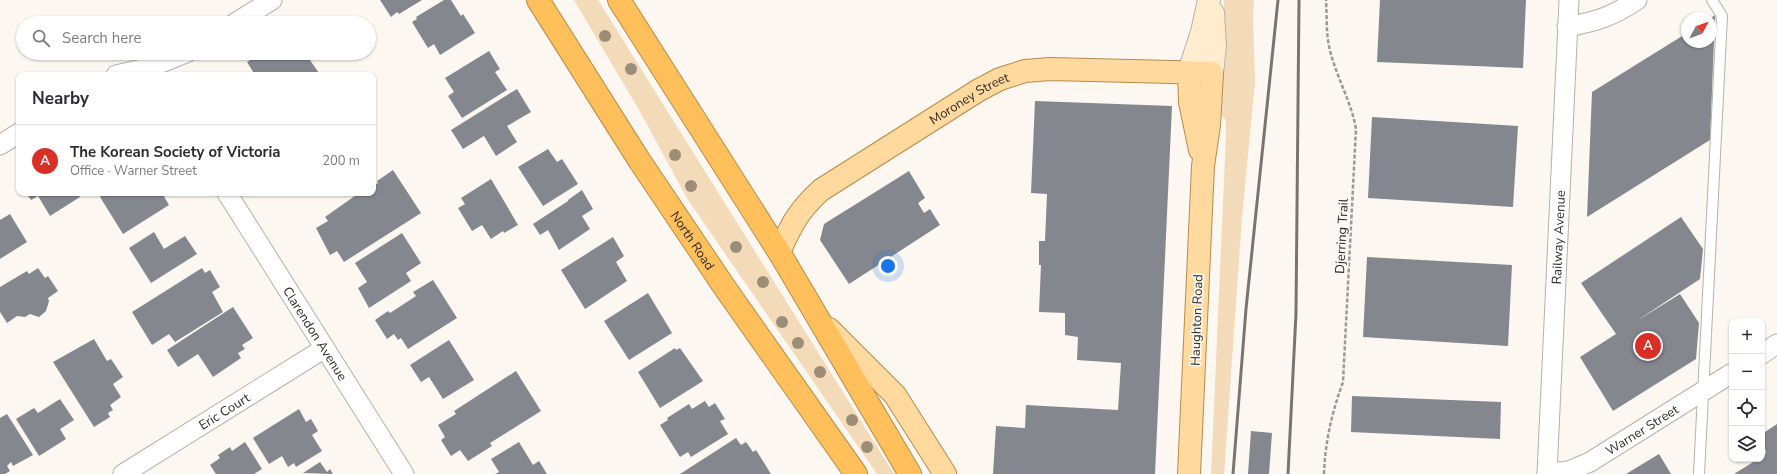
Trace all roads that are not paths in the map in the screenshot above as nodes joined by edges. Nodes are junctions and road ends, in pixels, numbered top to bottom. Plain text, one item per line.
1 (272, 0) edge
2 (538, 0) edge
3 (619, 0) edge
4 (1210, 0) edge
5 (1569, 0) edge
6 (1637, 0) edge
7 (1712, 0) edge
8 (246, 16) edge
9 (1567, 27) junction
10 (173, 60) edge
11 (153, 71) edge
12 (1189, 72) junction
13 (1212, 73) junction
14 (16, 135) edge
15 (0, 145) edge
16 (1202, 166) junction
17 (228, 196) edge
18 (779, 252) junction
19 (815, 315) junction
20 (1777, 344) edge
21 (325, 348) junction
22 (1765, 352) edge
23 (1729, 375) edge
24 (1703, 391) junction
25 (1547, 473) edge
26 (124, 474) edge
27 (404, 474) edge
28 (856, 474) edge
29 (910, 474) edge
30 (945, 474) edge
31 (1189, 474) edge
32 (1699, 474) edge

1 - 8 street
2 - 28 highway, North Road
3 - 18 highway
4 - 12 street, Haughton Road
4 - 13 street, Haughton Road
5 - 9 street, Railway Avenue
6 - 9 street
7 - 24 lane
9 - 25 street, Railway Avenue
10 - 11 street
12 - 13 main road, Moroney Street
12 - 16 main road, Haughton Road
12 - 18 main road, Moroney Street
13 - 16 main road, Haughton Road
14 - 15 street
16 - 31 main road, Haughton Road
17 - 21 street, Clarendon Avenue
18 - 19 highway
19 - 29 highway
19 - 30 main road
20 - 22 street
21 - 26 street, Eric Court
21 - 27 street, Clarendon Avenue
23 - 24 street, Warner Street
24 - 25 street, Warner Street
24 - 32 lane

